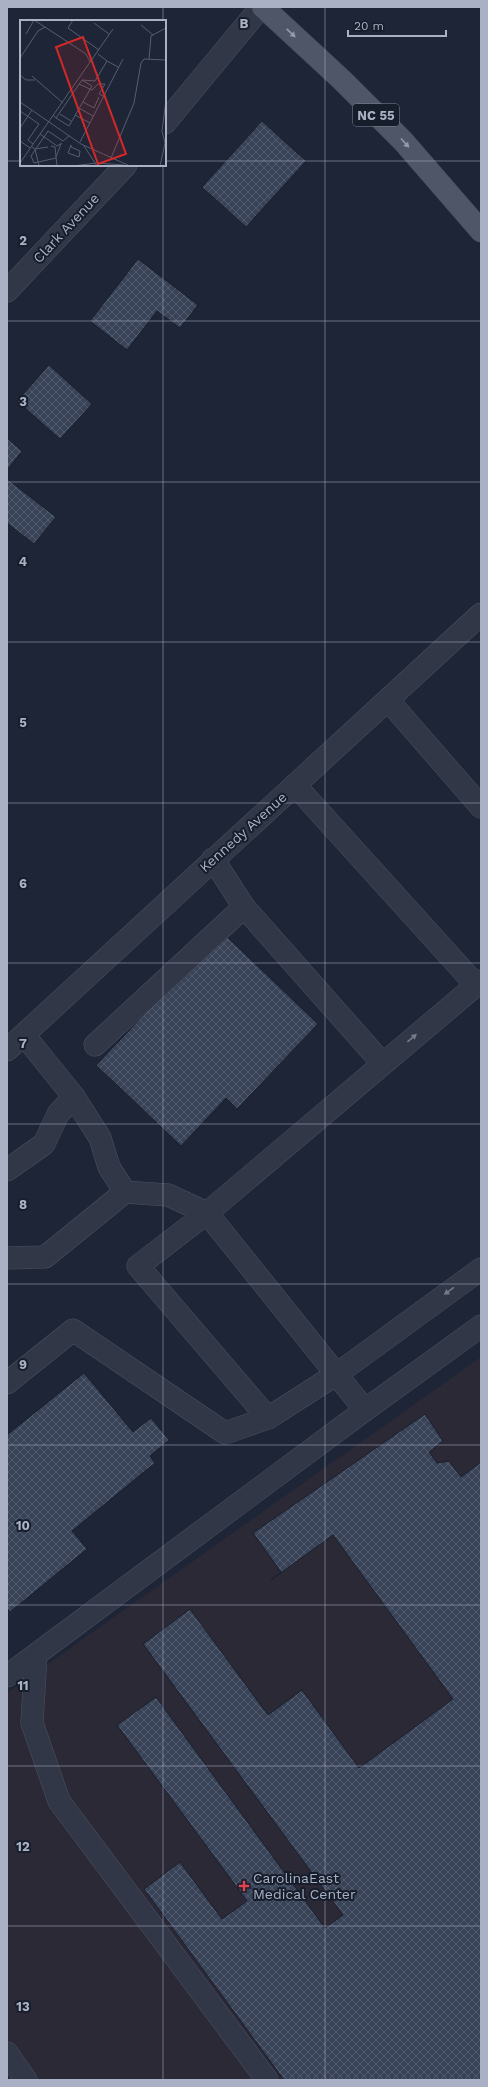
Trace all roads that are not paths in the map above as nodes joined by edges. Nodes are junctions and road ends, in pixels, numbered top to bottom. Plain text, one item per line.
1 (262, 7) edge
2 (166, 122) edge
3 (125, 166) edge
4 (481, 231) edge
5 (7, 291) edge
6 (481, 614) edge
7 (388, 700) junction
8 (295, 785) junction
9 (481, 807) edge
10 (213, 859) junction
11 (244, 907) junction
12 (479, 983) edge
13 (24, 1035) junction
14 (95, 1045) dead end
15 (7, 1050) edge
16 (382, 1063) junction
17 (74, 1098) junction
18 (7, 1170) edge
19 (124, 1192) junction
20 (207, 1213) junction
21 (7, 1258) edge
22 (481, 1269) edge
23 (481, 1326) edge
24 (337, 1374) junction
25 (7, 1383) edge
26 (365, 1410) junction
27 (268, 1418) junction
28 (36, 1655) junction
29 (7, 1676) edge
30 (7, 2053) edge
31 (26, 2080) edge
32 (267, 2080) edge

1 - 2 street
1 -> 4 main road, NC 55
3 - 5 street, Clark Avenue
6 - 7 street, Kennedy Avenue
7 - 8 street, Kennedy Avenue
7 - 9 street
8 - 10 street, Kennedy Avenue
8 - 12 street
10 - 11 street
10 - 13 street, Kennedy Avenue
11 - 14 street
11 - 16 street
16 -> 12 street
13 - 15 street, Kennedy Avenue
13 - 17 street
16 - 20 street
17 - 18 street
17 - 19 street
19 - 20 street
19 - 21 street
20 - 24 street
20 - 27 street
22 -> 24 street
23 - 26 street
24 - 26 street
24 - 27 street
25 - 27 street
26 - 28 street
28 - 29 street
28 - 32 street
30 - 31 street

